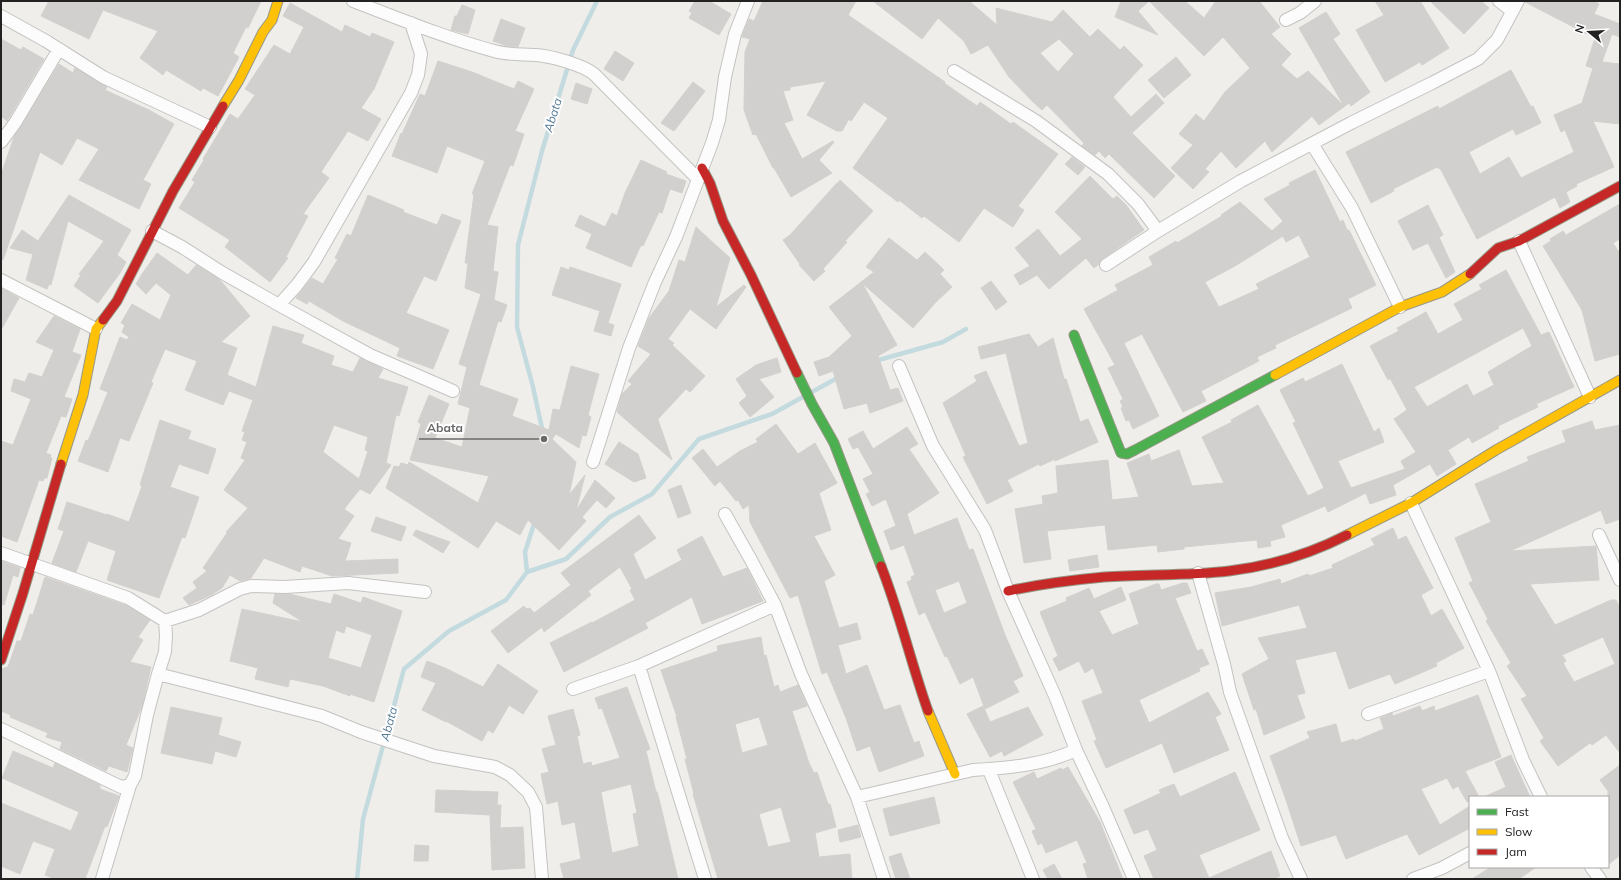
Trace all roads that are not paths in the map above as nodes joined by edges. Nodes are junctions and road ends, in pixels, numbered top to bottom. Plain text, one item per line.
1 (278, 1) edge
2 (353, 1) edge
3 (748, 1) edge
4 (1315, 1) edge
5 (1499, 1) edge
6 (1515, 6) edge
7 (1, 16) edge
8 (1286, 20) dead end
9 (411, 23) junction
10 (59, 49) junction
11 (954, 71) dead end
12 (210, 127) junction
13 (1, 142) edge
14 (1312, 144) junction
15 (700, 174) junction
16 (1620, 186) edge
17 (152, 231) junction
18 (1158, 231) junction
19 (1519, 241) junction
20 (1106, 265) dead end
21 (1, 280) edge
22 (279, 305) junction
23 (1400, 308) junction
24 (96, 329) junction
25 (1074, 335) dead end
26 (899, 366) dead end
27 (1620, 380) edge
28 (453, 391) dead end
29 (1590, 396) junction
30 (593, 462) dead end
31 (1411, 503) junction
32 (725, 514) dead end
33 (1599, 535) dead end
34 (1, 553) edge
35 (32, 564) junction
36 (1198, 573) junction
37 (1620, 580) edge
38 (1008, 591) junction
39 (425, 592) dead end
40 (775, 605) junction
41 (165, 621) junction
42 (1, 660) edge
43 (639, 666) junction
44 (1489, 671) junction
45 (158, 674) junction
46 (573, 689) dead end
47 (1368, 714) dead end
48 (1, 729) edge
49 (1076, 750) junction
50 (989, 770) junction
51 (955, 774) junction
52 (130, 785) junction
53 (1540, 796) edge
54 (857, 797) junction
55 (1469, 854) edge
56 (1592, 868) edge
57 (102, 879) edge
58 (542, 879) edge
59 (705, 879) edge
60 (884, 879) edge
61 (1033, 879) edge
62 (1134, 879) edge
63 (1301, 879) edge
64 (1413, 879) edge
65 (1600, 879) edge

1 - 12 street
2 - 9 street
3 - 15 street
4 - 8 street
5 - 6 street
6 - 14 street
7 - 10 street
9 - 15 street
9 - 22 street
10 - 12 street
10 - 13 street
11 - 18 street
12 - 17 street
14 - 18 street
14 - 23 street
15 - 30 street
15 - 51 street
16 - 19 street
17 - 22 street
17 - 24 street
18 - 20 street
19 - 23 street
19 - 29 street
21 - 24 street
22 - 28 street
23 - 25 street
24 - 35 street
26 - 38 street
27 - 29 street
29 - 31 street
31 - 36 street
31 - 44 street
32 - 40 street
33 - 37 street
34 - 35 street
35 - 41 street
35 - 42 street
36 - 38 street
36 - 63 street
38 - 49 street
39 - 41 street
40 - 43 street
40 - 54 street
41 - 45 street
43 - 46 street
43 - 59 street
44 - 47 street
44 - 53 street
45 - 52 street
45 - 58 street
48 - 52 street
49 - 50 street
49 - 62 street
50 - 51 street
50 - 61 street
51 - 54 street
52 - 57 street
54 - 60 street
55 - 64 street
56 - 65 street

